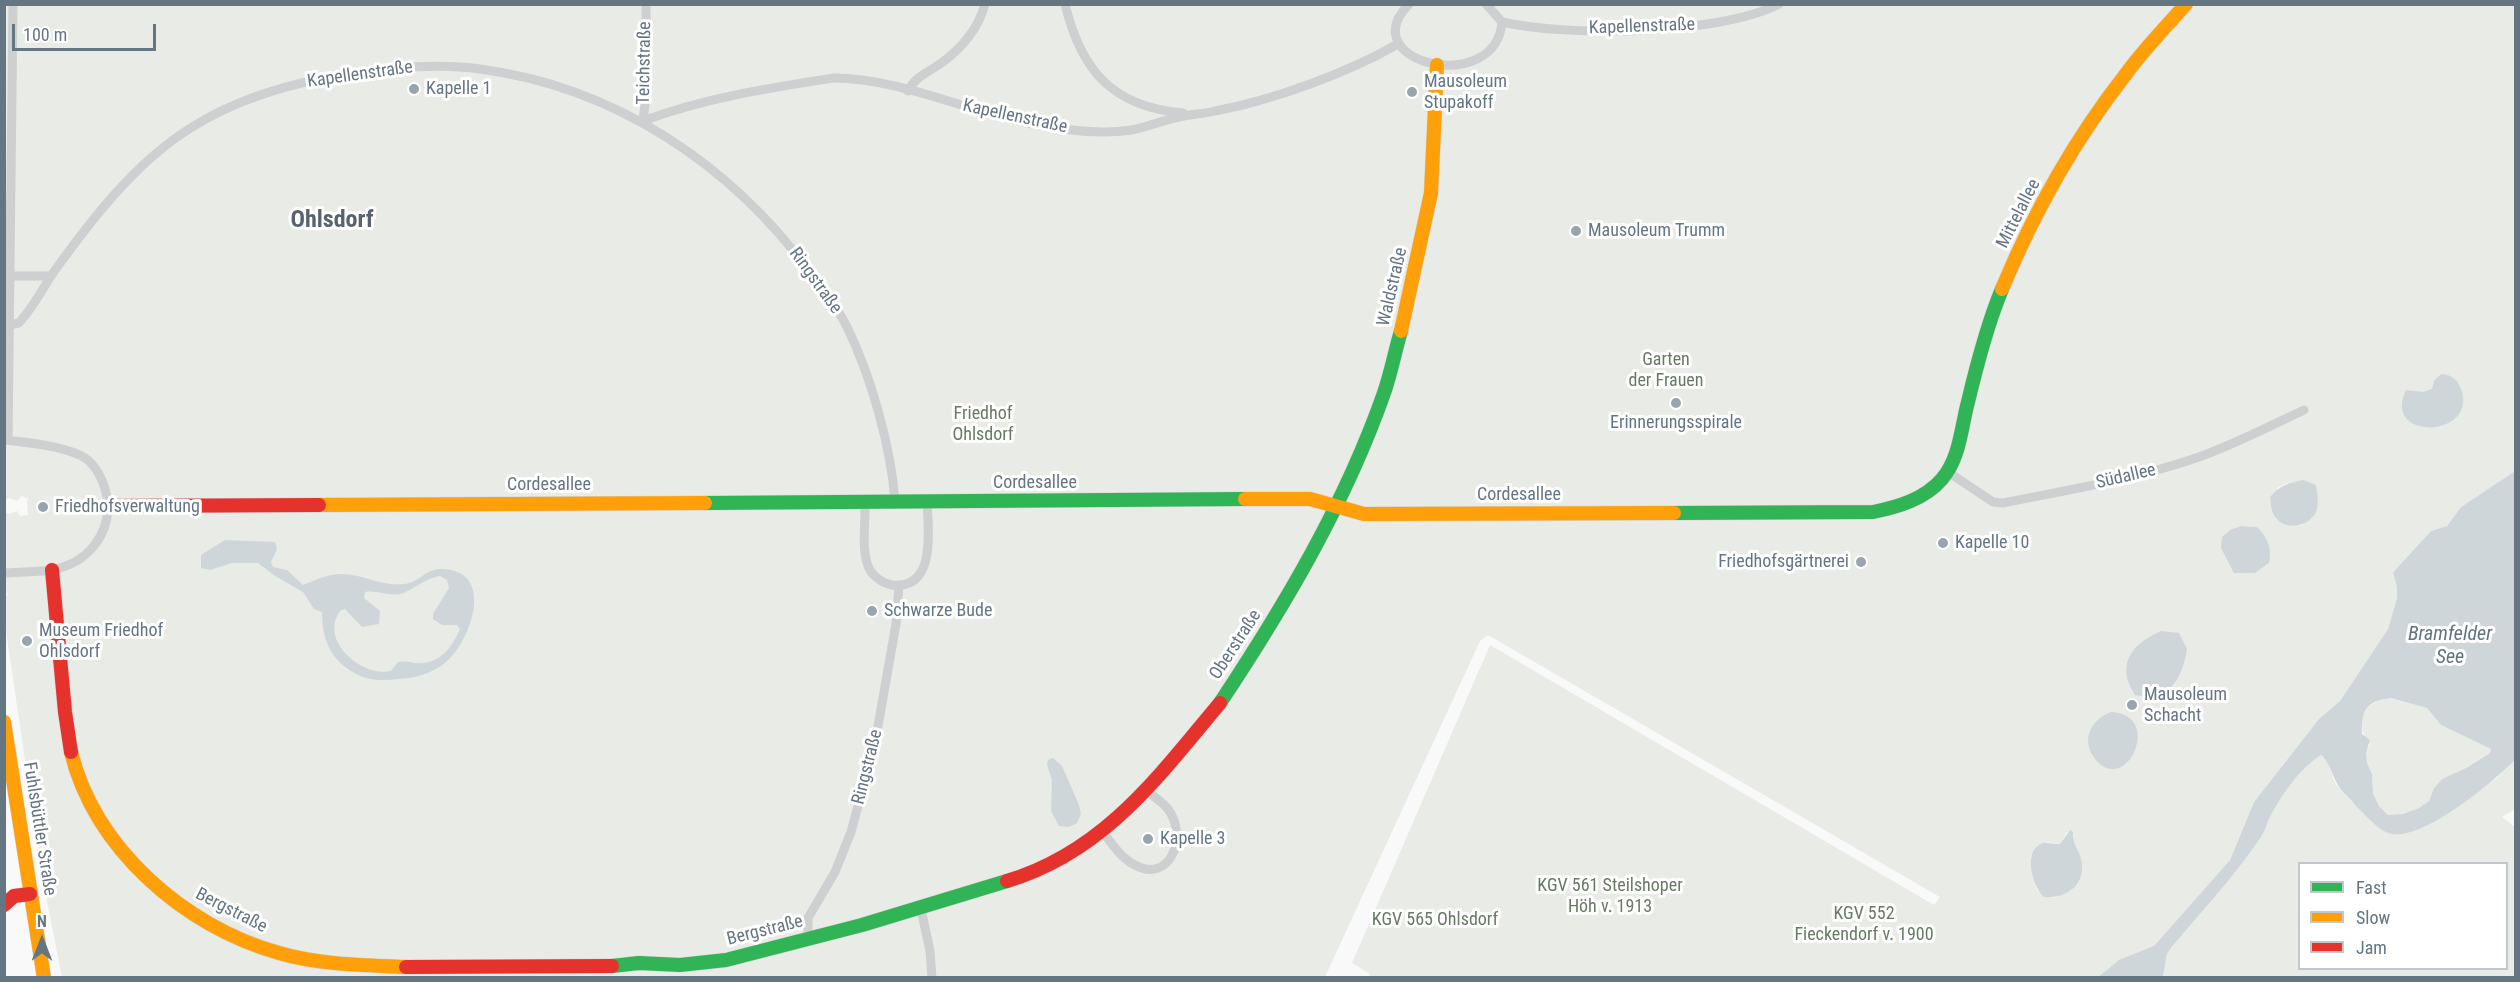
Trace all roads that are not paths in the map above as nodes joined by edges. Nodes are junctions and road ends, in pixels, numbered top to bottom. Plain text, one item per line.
1 (13, 4) edge
2 (646, 4) edge
3 (985, 4) edge
4 (1065, 4) edge
5 (1410, 4) edge
6 (1486, 4) edge
7 (1779, 4) edge
8 (2186, 4) edge
9 (1502, 22) junction
10 (1398, 44) junction
11 (1437, 65) junction
12 (908, 91) junction
13 (1193, 114) junction
14 (643, 121) junction
15 (10, 276) junction
16 (51, 276) junction
17 (9, 325) junction
18 (2304, 410) dead end
19 (6, 440) edge
20 (1948, 472) junction
21 (865, 501) junction
22 (895, 501) junction
23 (927, 501) junction
24 (108, 506) junction
25 (1337, 506) junction
26 (52, 570) junction
27 (4, 573) edge
28 (899, 585) junction
29 (4, 722) edge
30 (1147, 791) junction
31 (1103, 832) junction
32 (30, 894) junction
33 (6, 900) edge
34 (921, 909) junction
35 (862, 925) joint
36 (808, 938) junction
37 (675, 971) edge
38 (604, 972) edge
39 (44, 978) edge
40 (932, 978) edge

1 - 15 street
2 - 14 street, Teichstraße
3 - 12 street
4 - 13 street, Kapellenstraße
5 - 10 street
6 - 9 street
7 - 9 street, Kapellenstraße
8 - 20 street, Mittelallee
9 - 11 street
10 - 11 street
10 - 13 street, Kapellenstraße
11 - 25 street, Waldstraße
12 - 13 street, Kapellenstraße
12 - 14 street, Kapellenstraße
14 - 16 street, Kapellenstraße
14 - 22 street, Ringstraße
15 - 16 street
15 - 17 street
16 - 17 street, Kapellenstraße
17 - 19 street
18 - 20 street, Südallee
19 - 24 street
20 - 25 street, Cordesallee
21 - 22 street, Cordesallee
21 - 24 street, Cordesallee
21 - 28 street
22 - 23 street, Cordesallee
23 - 25 street, Cordesallee
23 - 28 street
24 - 26 street
25 - 30 street, Oberstraße
26 - 27 street
26 - 38 street, Bergstraße
28 - 36 street, Ringstraße
29 - 32 street, Fuhlsbüttler Straße
30 - 31 street, Oberstraße
30 - 31 street
31 - 34 street, Oberstraße
32 - 33 street
32 - 39 street, Fuhlsbüttler Straße
34 - 35 street, Oberstraße
34 - 40 street
35 - 36 street, Bergstraße
36 - 37 street, Bergstraße
37 - 38 street, Bergstraße

